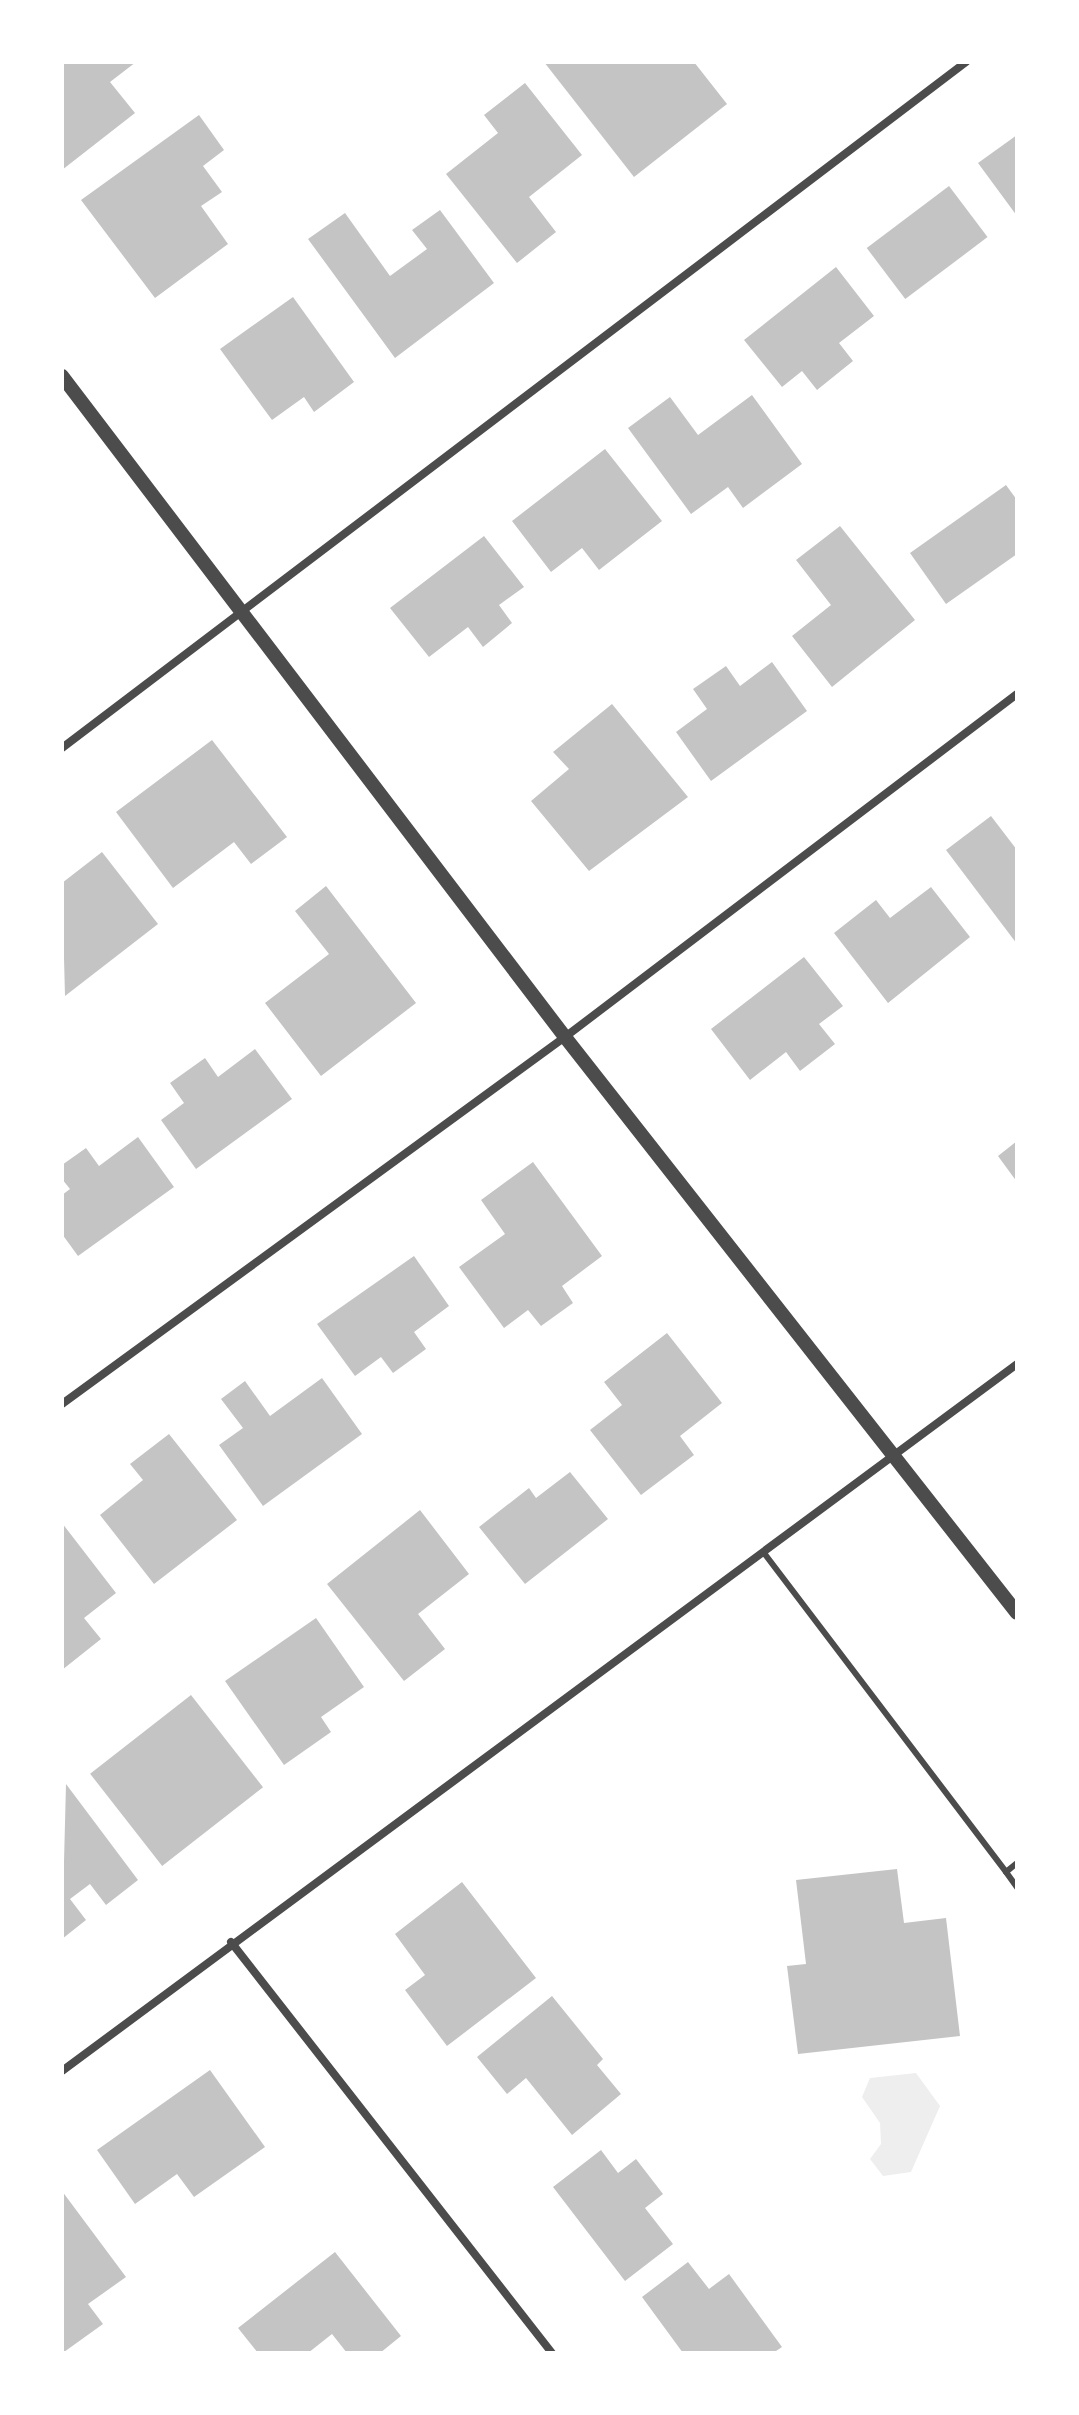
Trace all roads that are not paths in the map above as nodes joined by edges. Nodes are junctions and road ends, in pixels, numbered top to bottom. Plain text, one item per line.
1 (966, 62) edge
2 (62, 376) edge
3 (243, 612) junction
4 (1017, 694) edge
5 (62, 748) edge
6 (565, 1037) junction
7 (1017, 1364) edge
8 (62, 1404) edge
9 (896, 1457) junction
10 (764, 1553) junction
11 (1017, 1613) edge
12 (1017, 1863) edge
13 (1006, 1872) junction
14 (1017, 1887) edge
15 (231, 1942) junction
16 (62, 2071) edge
17 (552, 2353) edge

1 - 3 street
2 - 3 street
3 - 5 street
3 - 6 street
4 - 6 street
6 - 8 street
6 - 9 street
7 - 9 street
9 - 10 street
9 - 11 street
10 - 13 lane
10 - 15 street
12 - 13 lane
13 - 14 lane
15 - 16 street
15 - 17 street

